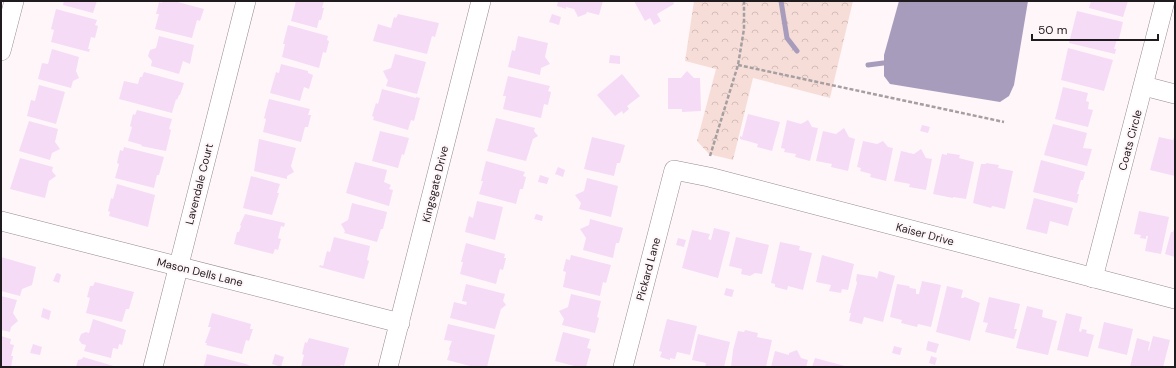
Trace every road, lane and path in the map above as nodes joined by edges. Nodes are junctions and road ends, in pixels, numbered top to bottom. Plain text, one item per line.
1 (14, 1) edge
2 (246, 1) edge
3 (481, 1) edge
4 (744, 1) edge
5 (1165, 1) edge
6 (1, 51) edge
7 (738, 65) junction
8 (1144, 86) junction
9 (1175, 94) edge
10 (1004, 122) dead end
11 (710, 156) dead end
12 (674, 170) joint
13 (1, 221) edge
14 (178, 267) junction
15 (1093, 278) junction
16 (1175, 299) edge
17 (400, 323) junction
18 (153, 367) edge
19 (388, 367) edge
20 (623, 367) edge

1 - 6 street
2 - 14 street, Lavendale Court
3 - 17 street, Kingsgate Drive
4 - 7 path
5 - 8 street, Coats Circle
7 - 10 path
7 - 11 path
8 - 9 street
8 - 15 street, Coats Circle
12 - 15 street, Kaiser Drive
12 - 20 street, Pickard Lane
13 - 14 street, Mason Dells Lane
14 - 17 street, Mason Dells Lane
14 - 18 street, Lavendale Court
15 - 16 street, Kaiser Drive
17 - 19 street, Kingsgate Drive

